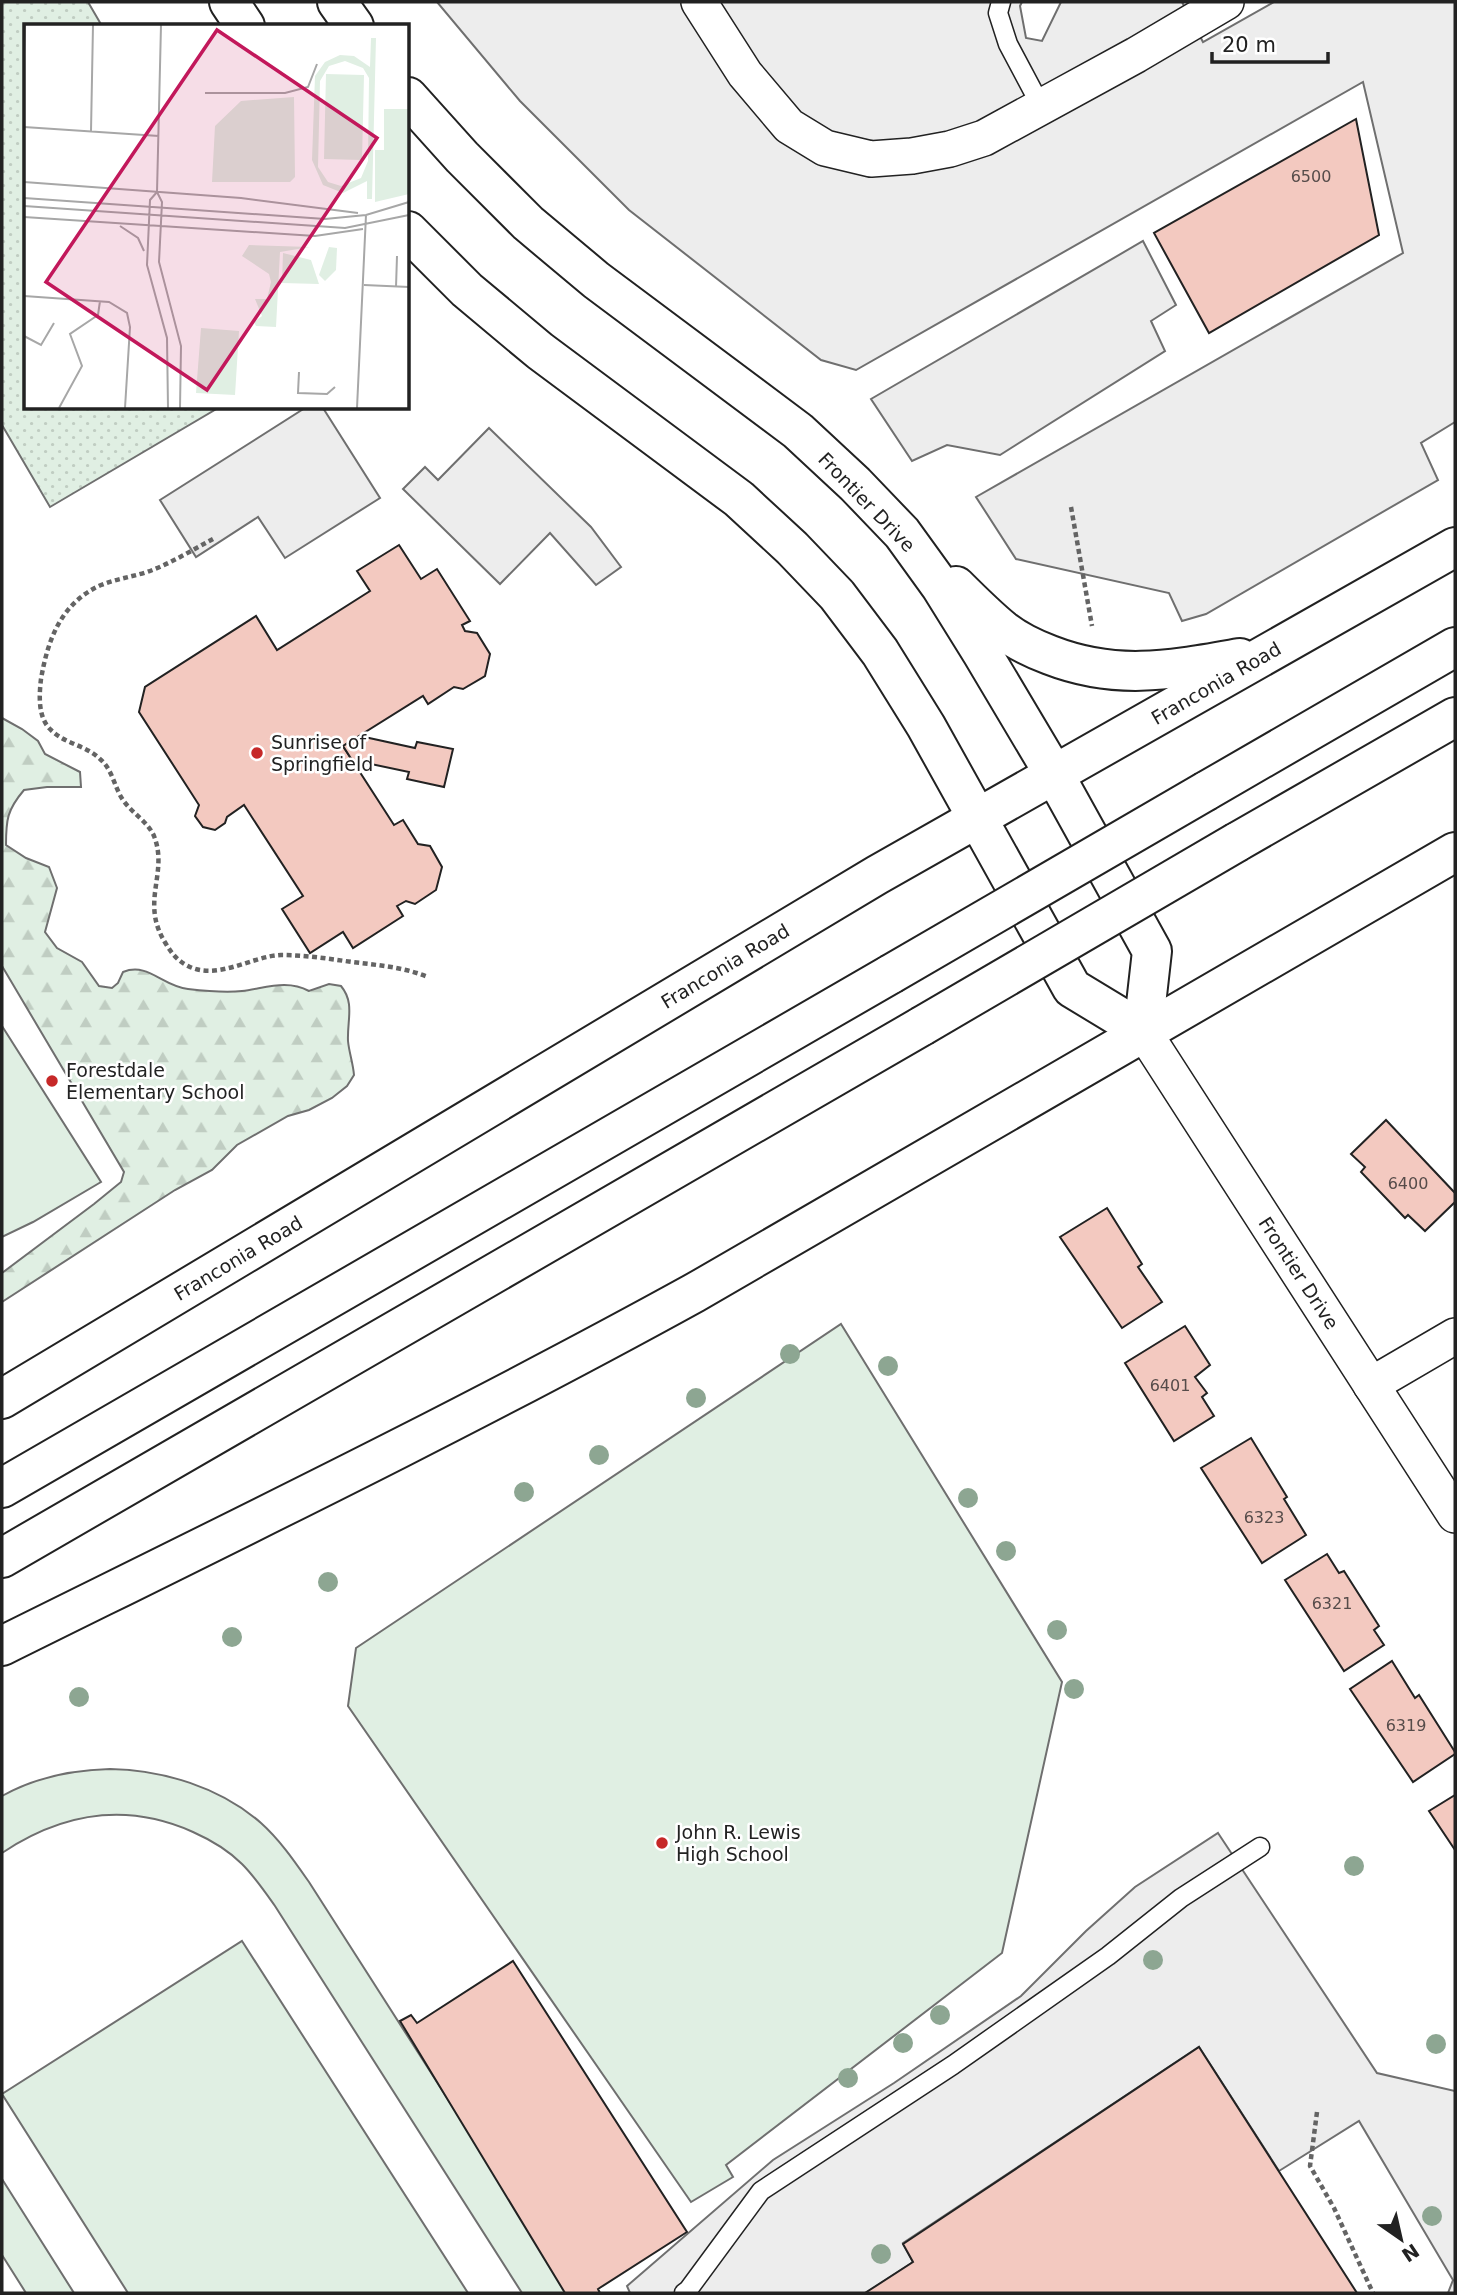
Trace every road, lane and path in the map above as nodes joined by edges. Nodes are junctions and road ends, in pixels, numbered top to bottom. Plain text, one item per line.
1 (229, 2) edge
2 (337, 2) edge
3 (699, 2) edge
4 (1001, 2) edge
5 (1226, 2) edge
6 (244, 24) edge
7 (353, 24) edge
8 (410, 99) edge
9 (1042, 107) junction
10 (410, 233) edge
11 (1071, 507) dead end
12 (902, 533) junction
13 (213, 539) dead end
14 (1455, 547) edge
15 (1092, 628) dead end
16 (1455, 647) edge
17 (1266, 654) junction
18 (1455, 717) edge
19 (1054, 774) junction
20 (976, 818) junction
21 (1455, 852) edge
22 (428, 977) dead end
23 (1143, 1031) junction
24 (1455, 1336) edge
25 (1371, 1385) junction
26 (2, 1399) edge
27 (2, 1488) edge
28 (1455, 1515) edge
29 (2, 1558) edge
30 (2, 1646) edge
31 (1261, 1847) dead end
32 (1317, 2112) dead end
33 (684, 2293) edge
34 (1373, 2293) edge

1 - 6 main road
2 - 7 main road
3 - 9 street
4 - 9 lane
5 - 9 street
8 - 12 main road, Frontier Drive
10 - 20 main road, Frontier Drive
11 - 15 path
12 - 17 main road
12 - 19 main road, Frontier Drive
13 - 22 path
14 - 17 main road, Franconia Road
16 - 27 main road, bridge
17 - 19 main road, Franconia Road
18 - 29 main road, bridge
19 - 20 main road, Franconia Road
19 - 23 main road, Frontier Drive
20 - 23 main road, Frontier Drive
20 - 26 main road, Franconia Road
21 - 23 main road
23 - 25 street, Frontier Drive
23 - 30 main road
24 - 25 street
25 - 28 street, Frontier Drive
31 - 33 lane
32 - 34 path

